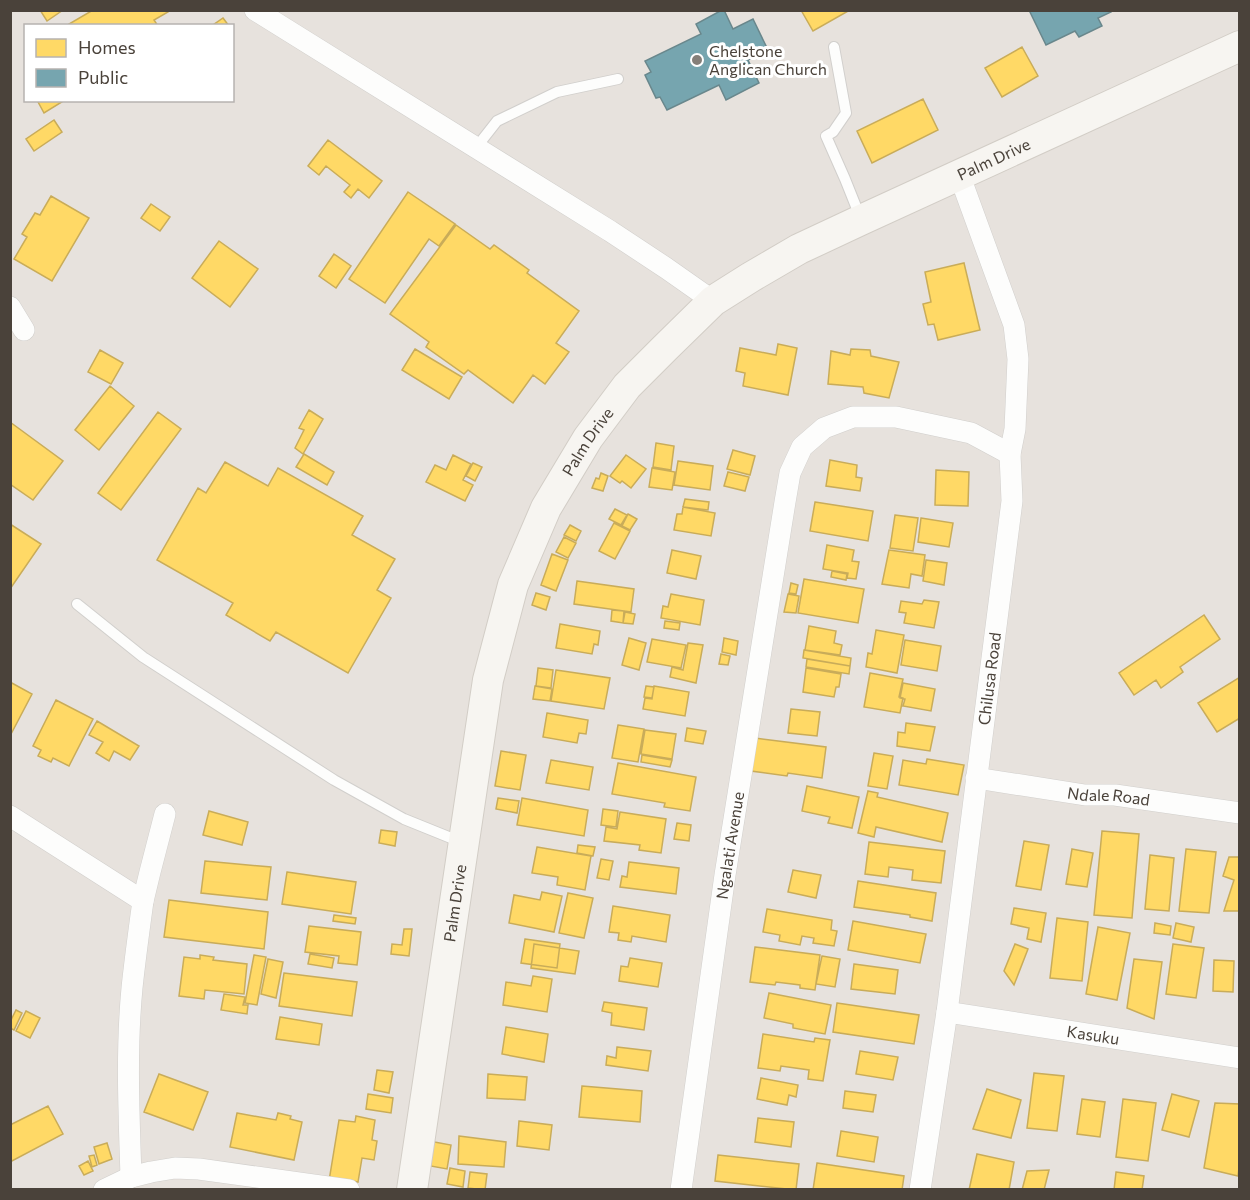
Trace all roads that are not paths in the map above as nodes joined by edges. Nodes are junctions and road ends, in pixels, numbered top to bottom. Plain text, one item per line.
1 (255, 10) edge
2 (1239, 45) edge
3 (834, 47) dead end
4 (618, 78) dead end
5 (476, 149) junction
6 (959, 174) junction
7 (861, 220) junction
8 (713, 302) junction
9 (10, 307) edge
10 (24, 330) dead end
11 (1010, 453) junction
12 (77, 604) dead end
13 (976, 778) junction
14 (1239, 813) edge
15 (165, 814) dead end
16 (10, 816) edge
17 (464, 843) junction
18 (143, 901) junction
19 (947, 1012) junction
20 (1239, 1058) edge
21 (131, 1177) junction
22 (104, 1190) edge
23 (349, 1190) edge
24 (412, 1190) edge
25 (681, 1190) edge
26 (920, 1190) edge

1 - 5 street
2 - 6 street, Palm Drive
3 - 7 lane
4 - 5 lane
5 - 8 street
6 - 7 street, Palm Drive
6 - 11 street, Chilusa Road
7 - 8 street, Palm Drive
8 - 17 street, Palm Drive
9 - 10 street
11 - 13 street, Chilusa Road
11 - 25 street, Ngalati Avenue
12 - 17 lane
13 - 14 street, Ndale Road
13 - 19 street, Chilusa Road
15 - 18 street
16 - 18 street
17 - 24 street, Palm Drive
18 - 21 street
19 - 20 street, Kasuku
19 - 26 street, Chilusa Road
21 - 22 street
21 - 23 street

